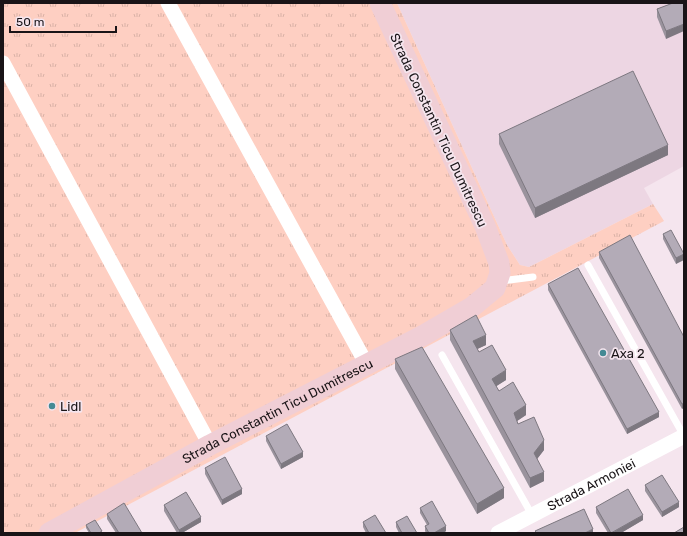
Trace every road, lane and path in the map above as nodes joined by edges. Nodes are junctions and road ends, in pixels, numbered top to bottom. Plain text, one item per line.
1 (168, 3) edge
2 (380, 3) edge
3 (3, 63) edge
4 (588, 265) dead end
5 (533, 277) dead end
6 (499, 281) junction
7 (442, 355) dead end
8 (367, 365) junction
9 (684, 436) edge
10 (210, 445) junction
11 (532, 515) junction
12 (49, 533) edge
13 (498, 533) edge

1 - 8 street
2 - 6 street, Strada Constantin Ticu Dumitrescu
3 - 10 street
4 - 9 lane
5 - 6 lane
6 - 8 street, Strada Constantin Ticu Dumitrescu
7 - 11 lane
8 - 10 street, Strada Constantin Ticu Dumitrescu
9 - 11 street, Strada Armoniei
10 - 12 street, Strada Constantin Ticu Dumitrescu
11 - 13 street, Strada Armoniei

